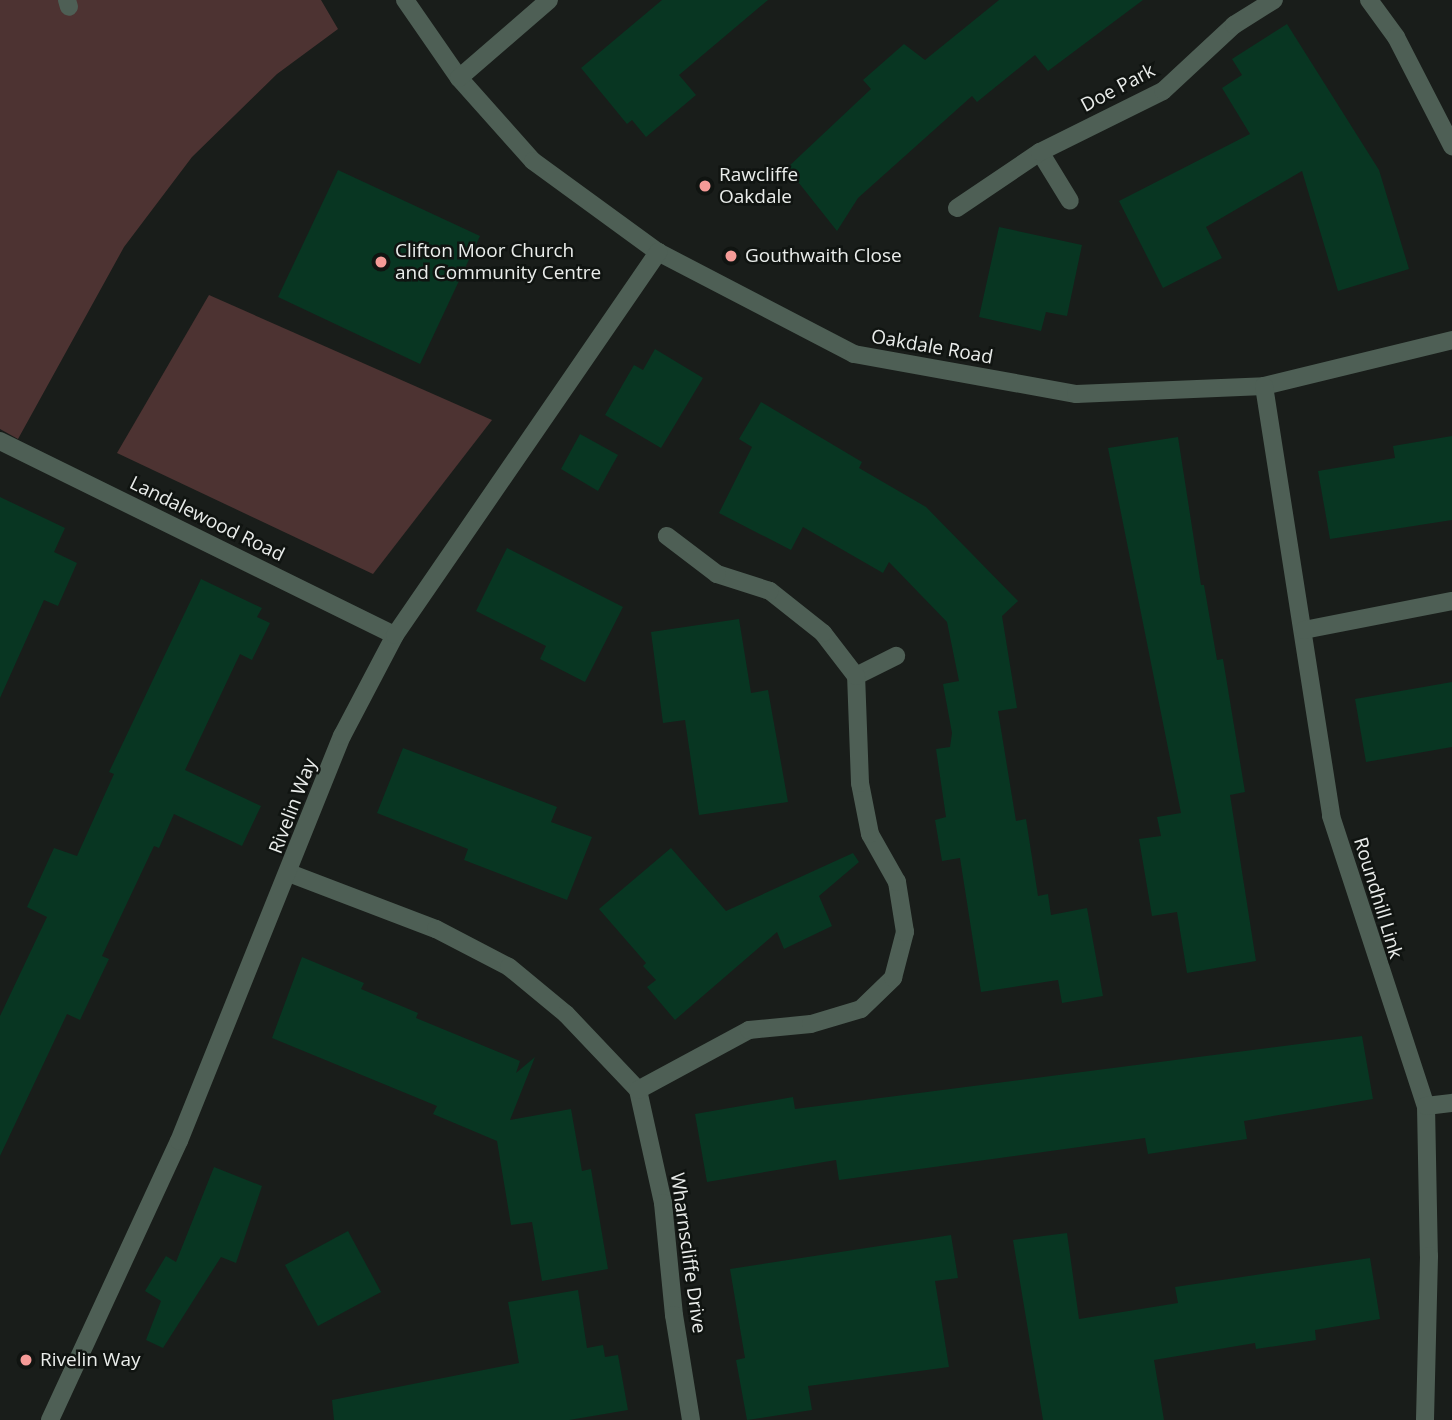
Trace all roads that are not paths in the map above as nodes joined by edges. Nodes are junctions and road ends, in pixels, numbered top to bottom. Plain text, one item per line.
1 (405, 0) edge
2 (549, 0) edge
3 (1274, 0) edge
4 (1369, 0) edge
5 (459, 78) junction
6 (1452, 146) edge
7 (1040, 152) junction
8 (1070, 201) dead end
9 (957, 208) dead end
10 (658, 252) junction
11 (1452, 340) edge
12 (1264, 386) junction
13 (0, 441) edge
14 (667, 536) dead end
15 (1452, 601) edge
16 (1304, 630) junction
17 (395, 635) junction
18 (895, 656) dead end
19 (856, 676) junction
20 (289, 873) junction
21 (638, 1090) junction
22 (1452, 1103) edge
23 (1426, 1106) junction
24 (50, 1420) edge
25 (691, 1420) edge
26 (1425, 1420) edge

1 - 5 street, Oakdale Road
2 - 5 street
3 - 7 street, Doe Park
4 - 6 street
5 - 10 street, Oakdale Road
7 - 8 street
7 - 9 street, Doe Park
10 - 12 street, Oakdale Road
10 - 17 street, Rivelin Way
11 - 12 street, Oakdale Road
12 - 16 street, Roundhill Link
13 - 17 street, Landalewood Road
14 - 19 street
15 - 16 street
16 - 23 street, Roundhill Link
17 - 20 street, Rivelin Way
18 - 19 street
19 - 21 street
20 - 21 street
20 - 24 street, Rivelin Way
21 - 25 street, Wharnscliffe Drive
22 - 23 street
23 - 26 street, Roundhill Link

